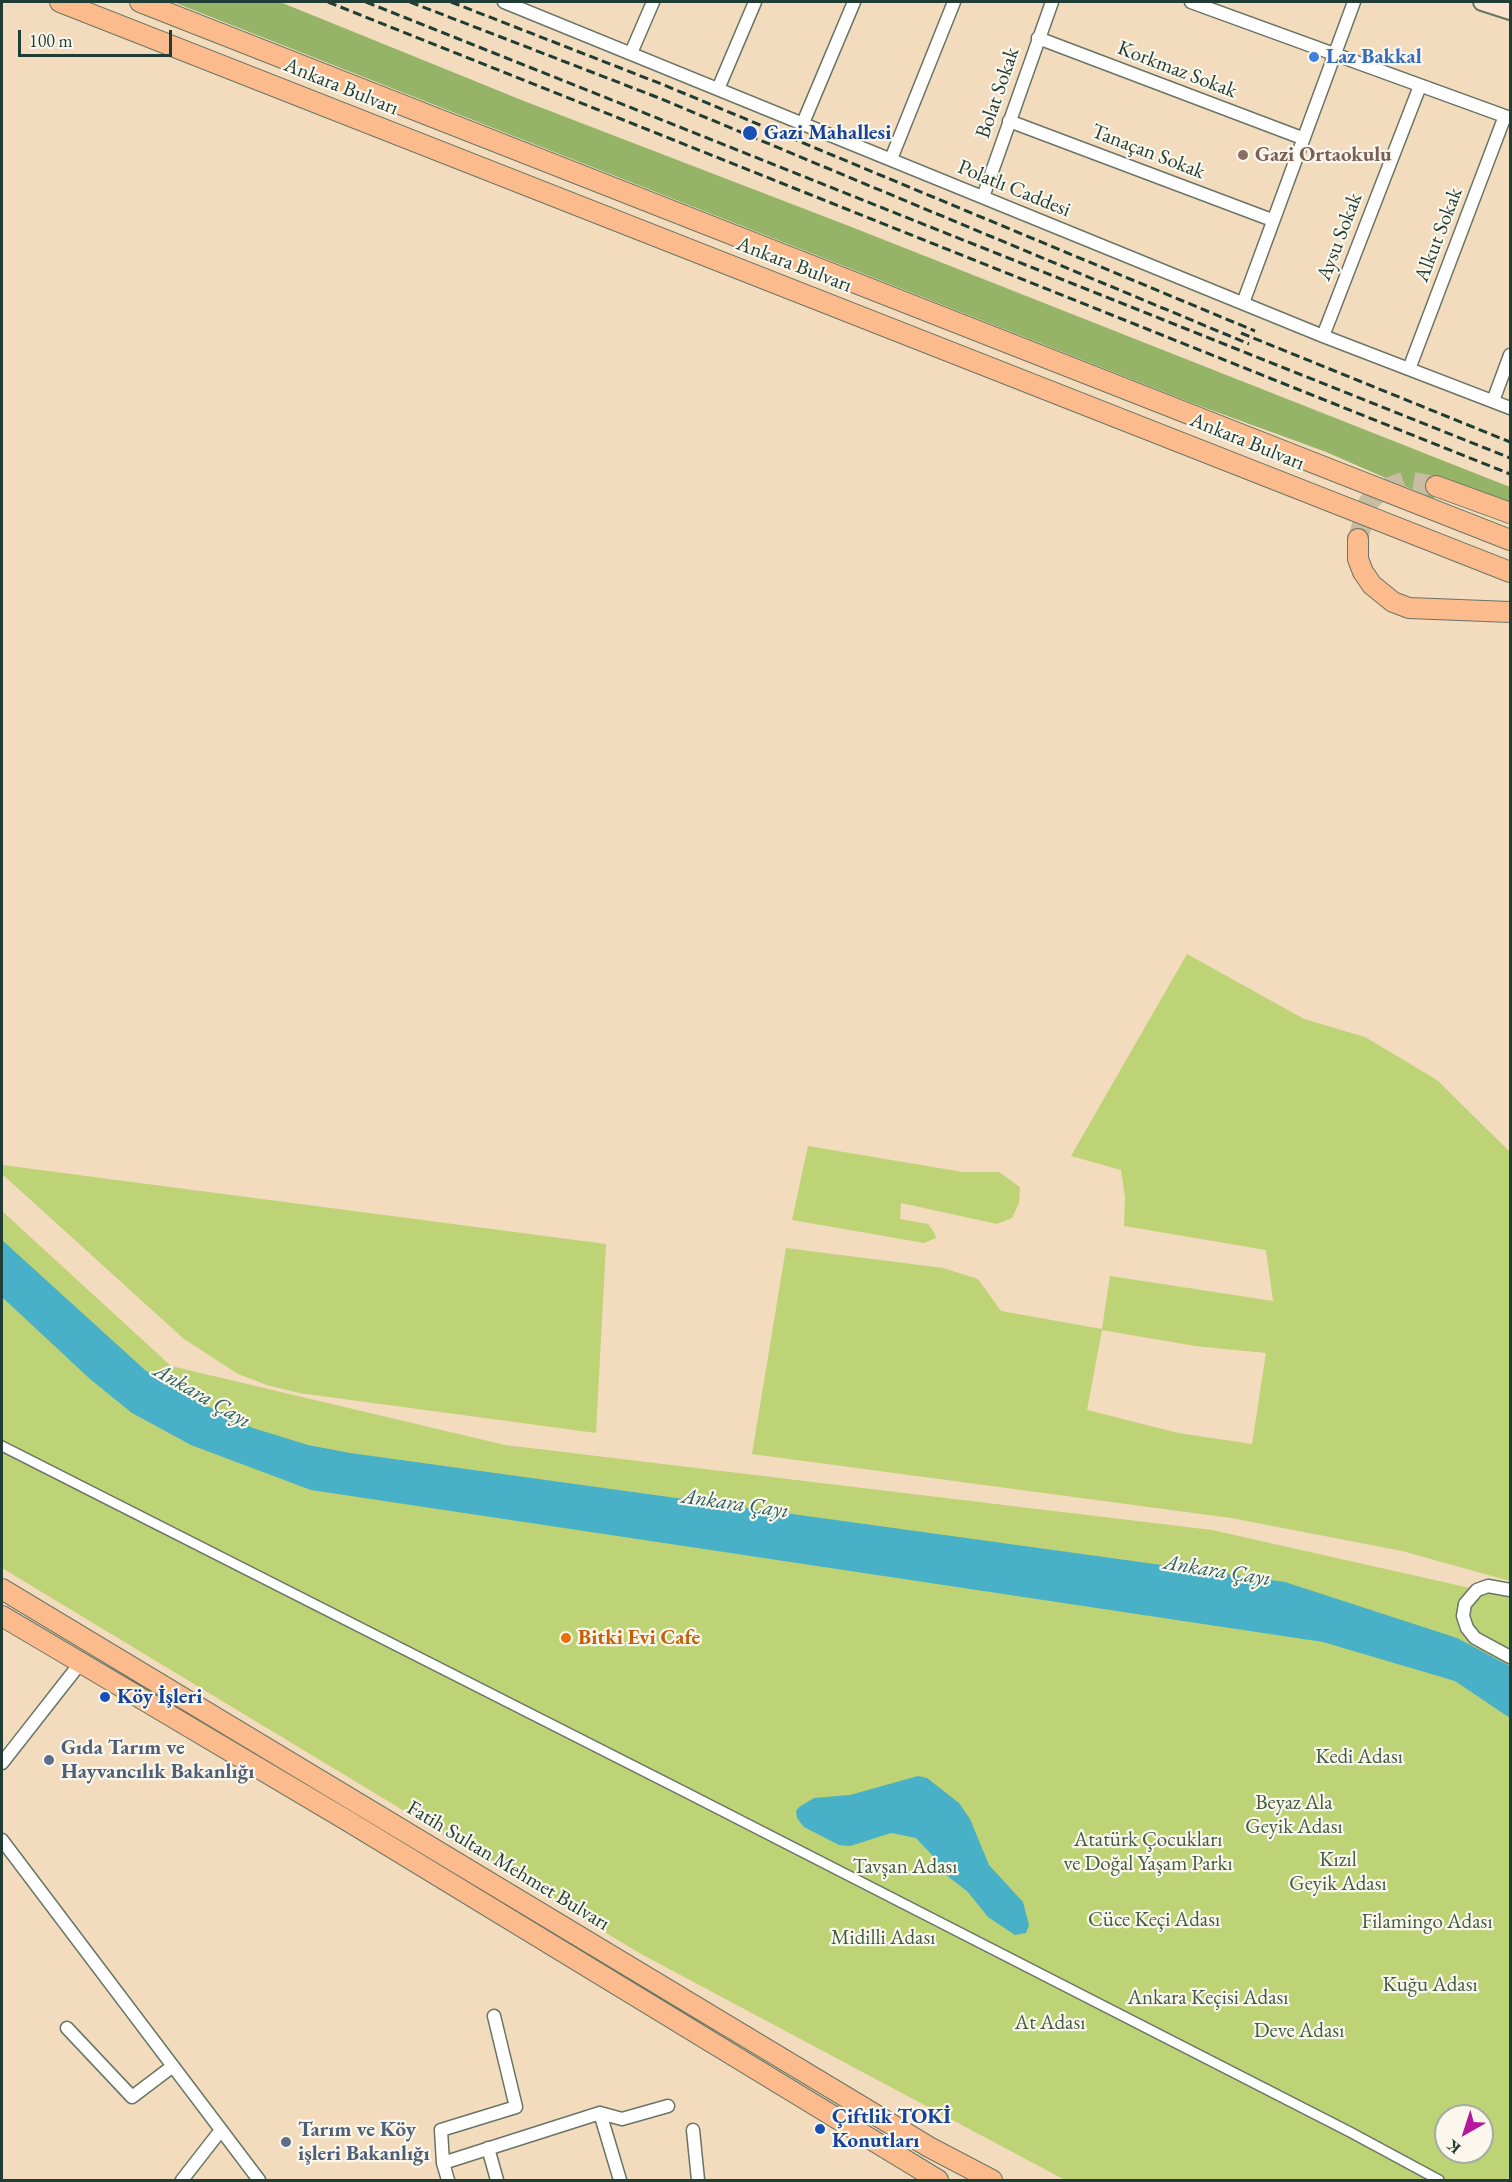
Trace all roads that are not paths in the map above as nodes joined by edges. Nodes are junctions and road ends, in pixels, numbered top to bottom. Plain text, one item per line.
1 (60, 2) edge
2 (140, 2) edge
3 (504, 2) edge
4 (653, 2) edge
5 (755, 2) edge
6 (854, 2) edge
7 (954, 2) edge
8 (1052, 2) edge
9 (1191, 2) edge
10 (1354, 2) edge
11 (1482, 2) edge
12 (1510, 11) edge
13 (1038, 38) junction
14 (631, 53) junction
15 (1333, 55) junction
16 (1420, 86) junction
17 (718, 89) junction
18 (1508, 117) edge
19 (1009, 121) junction
20 (803, 123) junction
21 (1302, 138) junction
22 (891, 159) junction
23 (983, 197) junction
24 (1272, 220) junction
25 (1243, 303) junction
26 (1323, 336) junction
27 (1510, 356) edge
28 (1409, 369) junction
29 (1493, 401) junction
30 (1510, 408) edge
31 (1436, 486) tunnel mouth
32 (1510, 513) edge
33 (1358, 538) tunnel mouth
34 (1510, 540) edge
35 (1510, 572) edge
36 (1510, 612) edge
37 (2, 1446) edge
38 (2, 1588) edge
39 (1510, 1590) edge
40 (2, 1616) edge
41 (1510, 1657) edge
42 (82, 1662) junction
43 (2, 1763) edge
44 (2, 1840) edge
45 (494, 2016) dead end
46 (67, 2028) dead end
47 (173, 2066) junction
48 (668, 2106) dead end
49 (600, 2113) junction
50 (221, 2130) junction
51 (693, 2130) dead end
52 (488, 2148) junction
53 (443, 2163) junction
54 (182, 2181) edge
55 (259, 2181) edge
56 (448, 2181) edge
57 (497, 2181) edge
58 (620, 2181) edge
59 (698, 2181) edge
60 (938, 2181) edge
61 (992, 2181) edge
62 (1439, 2181) edge

1 - 35 main road, Ankara Bulvarı
2 - 34 main road, Ankara Bulvarı
3 - 14 street, Polatlı Caddesi
4 - 14 street
5 - 17 street
6 - 20 street
7 - 22 street
8 - 13 street, Bolat Sokak
9 - 15 street
10 - 15 street
11 - 12 main road
13 - 19 street, Bolat Sokak
13 - 21 street, Korkmaz Sokak
14 - 17 street, Polatlı Caddesi
15 - 16 street
15 - 21 street
16 - 18 street
16 - 26 street, Aysu Sokak
17 - 20 street, Polatlı Caddesi
18 - 28 street, Alkut Sokak
19 - 23 street, Bolat Sokak
19 - 24 street, Tanaçan Sokak
20 - 22 street, Polatlı Caddesi
21 - 24 street
22 - 23 street, Polatlı Caddesi
23 - 25 street, Polatlı Caddesi
24 - 25 street
25 - 26 street, Polatlı Caddesi
26 - 28 street, Polatlı Caddesi
27 - 29 street
28 - 29 street, Polatlı Caddesi
29 - 30 street, Polatlı Caddesi
31 - 32 main road
33 - 36 main road
37 - 62 street
38 - 61 main road, Fatih Sultan Mehmet Bulvarı
39 - 41 street
40 - 42 main road, Fatih Sultan Mehmet Bulvarı
42 - 43 street
42 - 60 main road, Fatih Sultan Mehmet Bulvarı
44 - 47 street
45 - 53 street
46 - 47 street
47 - 50 street
48 - 49 street
49 - 52 street
49 - 58 street
50 - 54 street
50 - 55 street
51 - 59 street
52 - 53 street
52 - 57 street
53 - 56 street

